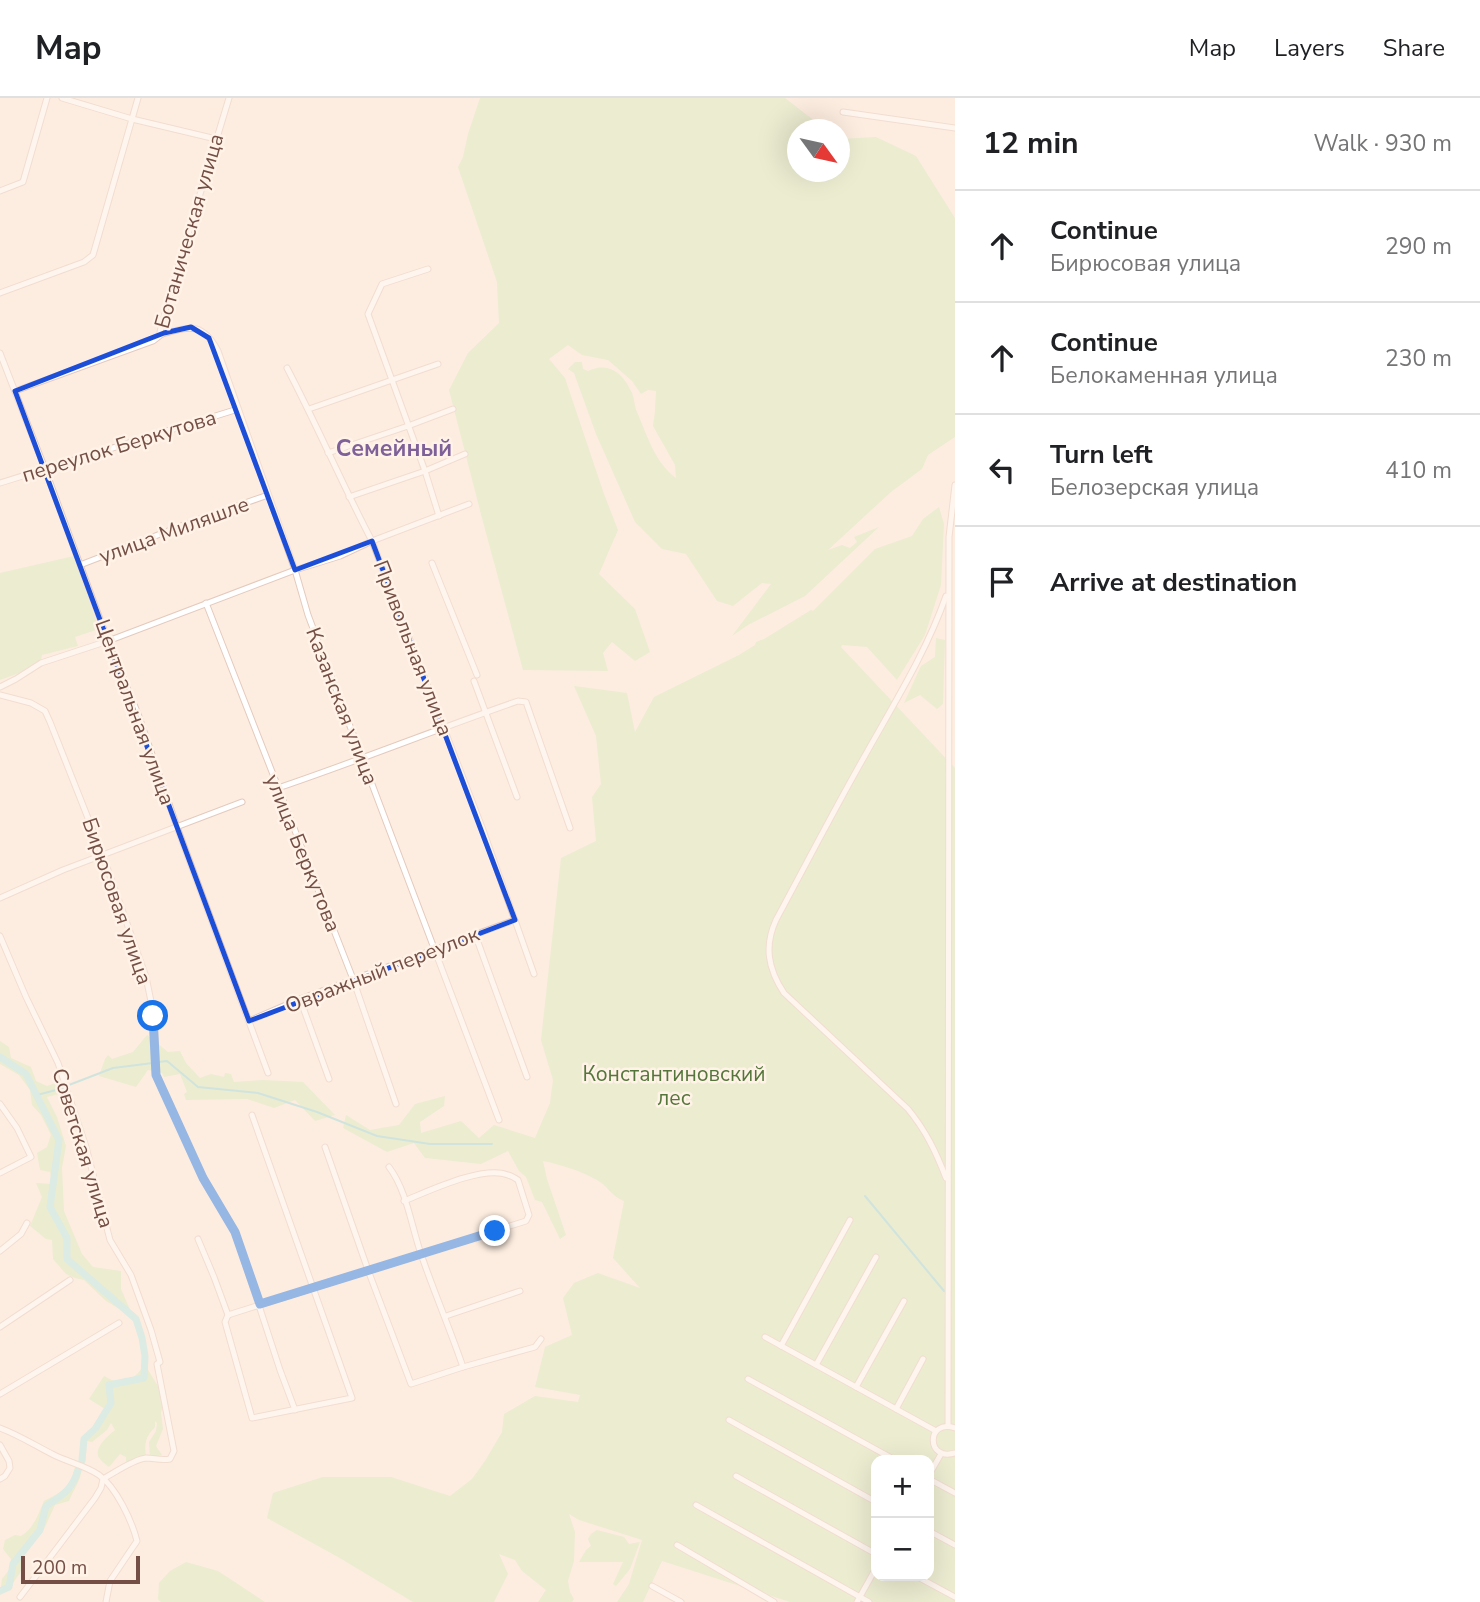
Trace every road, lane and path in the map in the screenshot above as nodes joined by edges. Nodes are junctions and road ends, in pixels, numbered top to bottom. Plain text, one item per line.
1 (47, 98) edge
2 (62, 98) edge
3 (138, 98) edge
4 (229, 98) edge
5 (844, 112) dead end
6 (132, 119) junction
7 (955, 128) edge
8 (216, 139) junction
9 (0, 191) edge
10 (428, 269) dead end
11 (0, 293) edge
12 (162, 334) junction
13 (0, 353) edge
14 (438, 364) dead end
15 (287, 368) dead end
16 (392, 380) junction
17 (15, 391) junction
18 (238, 409) junction
19 (309, 409) junction
20 (453, 409) dead end
21 (408, 426) junction
22 (328, 453) junction
23 (465, 454) dead end
24 (45, 469) junction
25 (425, 471) junction
26 (0, 483) edge
27 (955, 485) edge
28 (268, 495) junction
29 (349, 498) junction
30 (469, 504) dead end
31 (439, 516) junction
32 (372, 541) junction
33 (432, 563) dead end
34 (80, 565) junction
35 (295, 570) junction
36 (948, 589) junction
37 (206, 603) junction
38 (108, 641) junction
39 (0, 687) edge
40 (0, 695) edge
41 (485, 713) junction
42 (444, 729) junction
43 (361, 758) junction
44 (278, 788) junction
45 (517, 797) dead end
46 (242, 802) dead end
47 (177, 827) junction
48 (570, 828) dead end
49 (103, 856) junction
50 (0, 898) edge
51 (515, 920) junction
52 (475, 934) junction
53 (0, 936) edge
54 (435, 950) junction
55 (534, 974) dead end
56 (354, 979) junction
57 (300, 999) junction
58 (249, 1021) junction
59 (268, 1073) dead end
60 (527, 1077) dead end
61 (329, 1079) dead end
62 (0, 1104) edge
63 (396, 1104) dead end
64 (252, 1115) dead end
65 (499, 1121) dead end
66 (325, 1147) dead end
67 (389, 1167) dead end
68 (0, 1174) edge
69 (947, 1181) junction
70 (404, 1201) junction
71 (850, 1220) dead end
72 (27, 1223) dead end
73 (198, 1239) dead end
74 (0, 1251) edge
75 (421, 1255) junction
76 (876, 1257) dead end
77 (368, 1270) junction
78 (70, 1280) dead end
79 (314, 1287) junction
80 (520, 1291) dead end
81 (904, 1301) dead end
82 (260, 1304) junction
83 (228, 1315) junction
84 (446, 1317) junction
85 (119, 1324) dead end
86 (0, 1327) edge
87 (765, 1337) dead end
88 (541, 1339) dead end
89 (781, 1346) junction
90 (923, 1359) dead end
91 (816, 1365) junction
92 (463, 1367) junction
93 (748, 1379) dead end
94 (856, 1387) junction
95 (0, 1394) edge
96 (896, 1409) junction
97 (295, 1410) junction
98 (729, 1420) dead end
99 (948, 1426) junction
100 (0, 1428) edge
101 (955, 1428) edge
102 (936, 1431) junction
103 (0, 1445) edge
104 (955, 1453) edge
105 (941, 1454) junction
106 (886, 1455) edge
107 (934, 1467) edge
108 (736, 1476) dead end
109 (0, 1479) edge
110 (103, 1479) junction
111 (934, 1480) edge
112 (955, 1493) edge
113 (871, 1499) edge
114 (696, 1505) dead end
115 (934, 1534) edge
116 (677, 1545) dead end
117 (955, 1545) edge
118 (871, 1551) edge
119 (871, 1577) edge
120 (925, 1581) edge
121 (652, 1586) dead end
122 (20, 1597) dead end
123 (955, 1597) edge
124 (858, 1600) edge
125 (106, 1602) edge
126 (681, 1602) edge
127 (774, 1602) edge
128 (869, 1602) edge

1 - 9 street
2 - 6 street
3 - 6 street
4 - 8 street, Ботаническая улица
5 - 7 street
6 - 8 street
6 - 11 street
8 - 12 street, Ботаническая улица
10 - 16 street
12 - 17 street, Ботаническая улица
12 - 18 street, Казанская улица
13 - 17 street, Центральная улица
14 - 16 street
15 - 19 street
16 - 19 street
16 - 21 street
17 - 24 street, Центральная улица
18 - 24 street, переулок Беркутова
18 - 28 street, Казанская улица
19 - 22 street
20 - 21 street
21 - 22 street
21 - 25 street
22 - 29 street
23 - 25 street
24 - 26 street, переулок Беркутова
24 - 34 street, Центральная улица
25 - 29 street
25 - 31 street
27 - 36 street
28 - 34 street, улица Миляшле
28 - 35 street, Казанская улица
29 - 32 street
30 - 31 street
31 - 32 street
32 - 35 street, Привольная улица
32 - 42 street, Привольная улица
33 - 41 street
34 - 38 street, Центральная улица
35 - 37 street, Привольная улица
35 - 43 street, Казанская улица
36 - 69 street
36 - 69 street
37 - 38 street, Привольная улица
37 - 44 street, улица Беркутова
38 - 39 street, Привольная улица
38 - 47 street, Центральная улица
40 - 49 street, Бирюсовая улица
41 - 42 street
41 - 45 street
41 - 48 street
42 - 43 street
42 - 51 street, Привольная улица
43 - 44 street
43 - 54 street, Казанская улица
44 - 56 street, улица Беркутова
46 - 47 street
47 - 49 street
47 - 58 street, Центральная улица
49 - 50 street
49 - 82 street, Бирюсовая улица
51 - 52 street, Овражный переулок
51 - 55 street, Привольная улица
52 - 54 street, Овражный переулок
52 - 60 street
53 - 110 street, Советская улица
54 - 56 street, Овражный переулок
54 - 65 street, Казанская улица
56 - 57 street, Овражный переулок
56 - 63 street, улица Беркутова
57 - 58 street, Овражный переулок
57 - 61 street
58 - 59 street, Центральная улица
62 - 68 street
64 - 79 street
66 - 77 street
67 - 70 street
69 - 99 street
70 - 75 street
70 - 75 street
71 - 89 street
72 - 74 street
73 - 83 street
75 - 77 street
75 - 84 street
76 - 91 street
77 - 79 street
77 - 92 street
78 - 86 street
79 - 82 street
79 - 97 street
80 - 84 street
81 - 94 street
82 - 83 street
82 - 97 street, Бирюсовая улица
83 - 97 street
84 - 92 street
85 - 95 street
87 - 89 street
88 - 92 street
89 - 91 street
90 - 96 street
91 - 94 street
93 - 106 street
94 - 96 street
96 - 102 street
98 - 113 street
99 - 101 street
99 - 102 street
100 - 110 street
102 - 105 street
103 - 109 street
104 - 105 street
105 - 107 street
108 - 118 street
110 - 122 street
110 - 125 street
111 - 112 street
114 - 124 street
115 - 117 street
116 - 127 street
119 - 124 street
120 - 123 street
121 - 126 street
124 - 128 street

